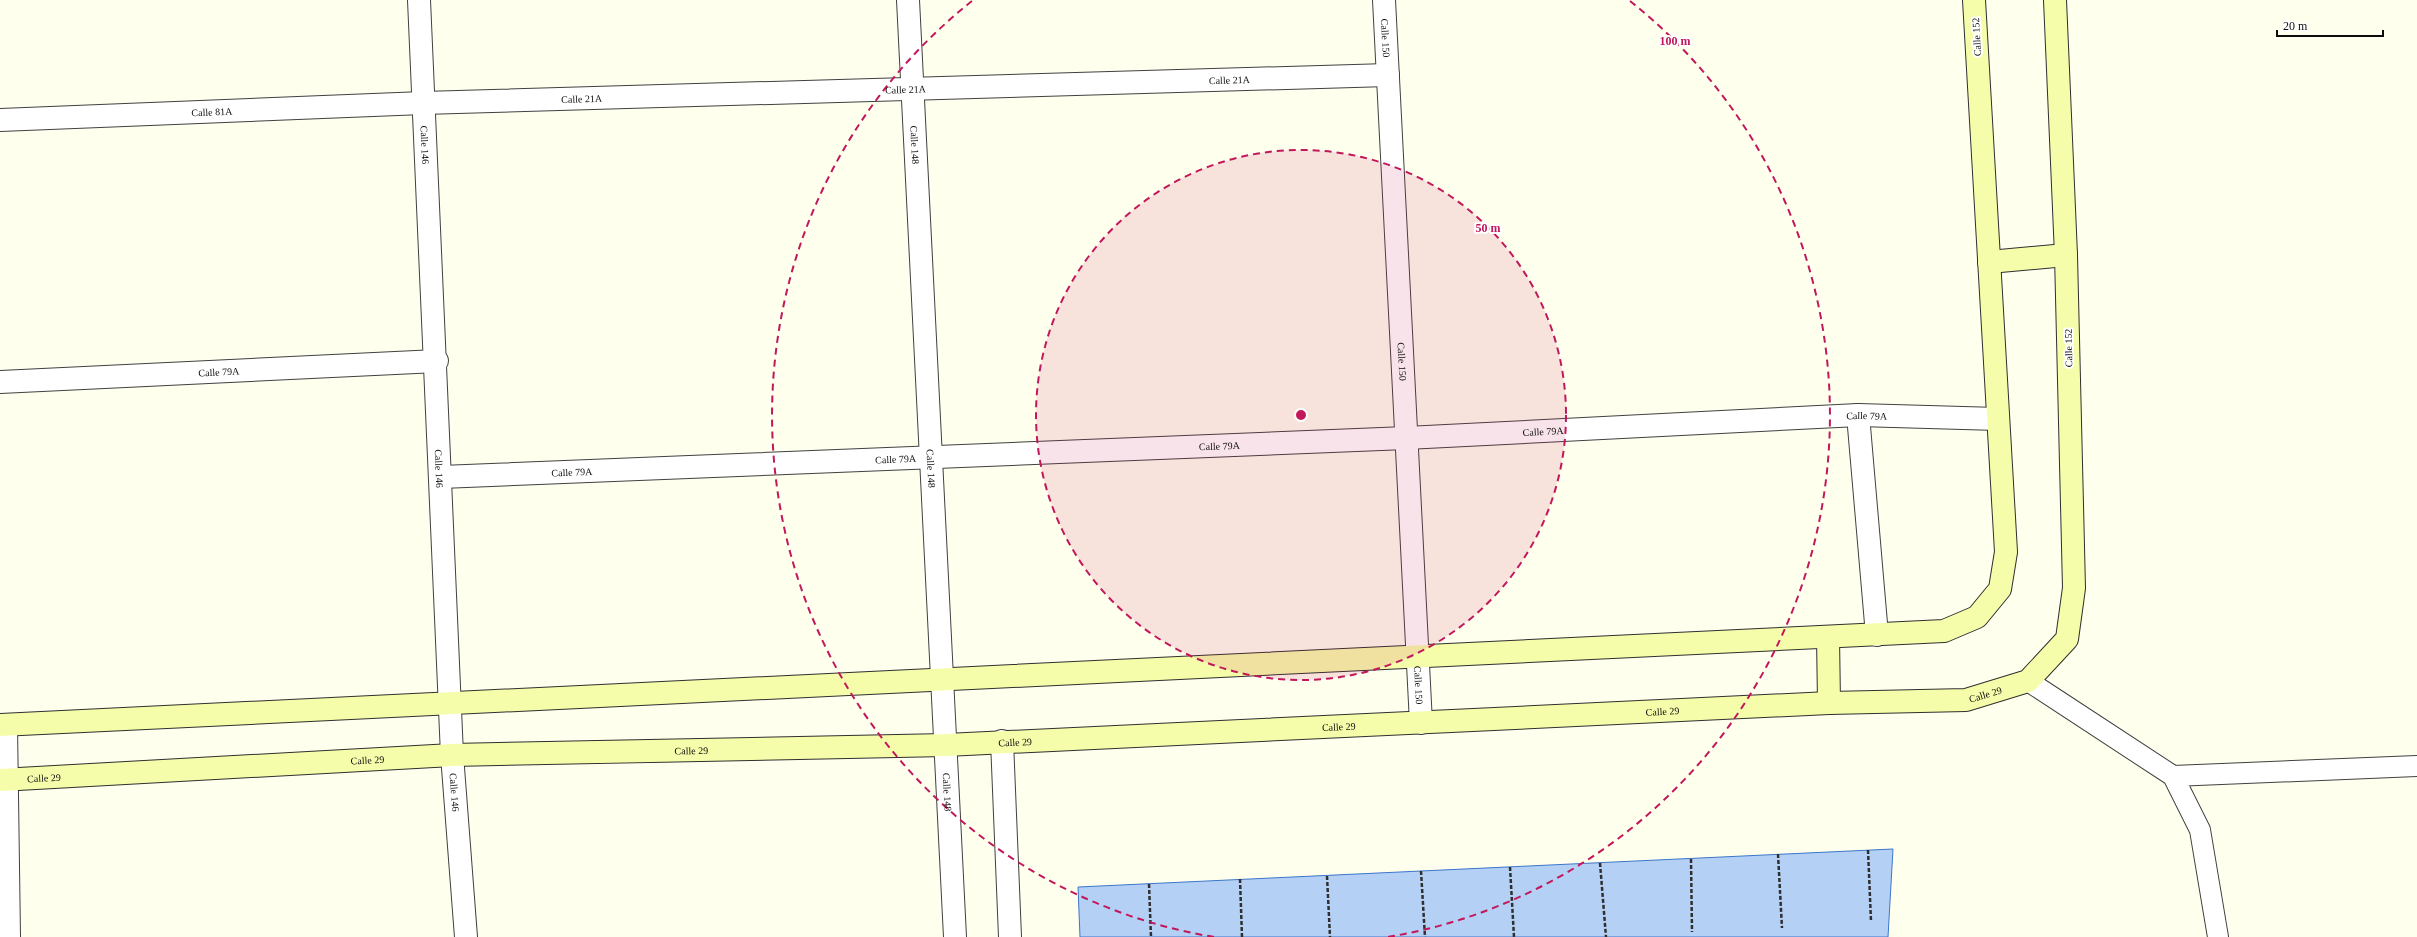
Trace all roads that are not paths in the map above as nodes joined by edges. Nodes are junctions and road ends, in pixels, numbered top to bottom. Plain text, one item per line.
1 (419, 0) edge
2 (908, 0) edge
3 (1384, 0) edge
4 (1974, 0) edge
5 (2055, 0) edge
6 (1388, 75) junction
7 (913, 89) junction
8 (423, 103) junction
9 (0, 120) edge
10 (2066, 256) junction
11 (1989, 262) junction
12 (437, 361) junction
13 (0, 382) edge
14 (1858, 416) junction
15 (1998, 419) junction
16 (1406, 438) junction
17 (932, 456) junction
18 (441, 477) junction
19 (1877, 635) junction
20 (1828, 637) junction
21 (1418, 656) junction
22 (943, 680) junction
23 (2028, 681) junction
24 (450, 703) junction
25 (1829, 703) junction
26 (1421, 723) junction
27 (3, 725) edge
28 (1002, 741) junction
29 (946, 744) junction
30 (452, 755) junction
31 (2417, 766) edge
32 (2173, 776) junction
33 (3, 780) edge
34 (9, 937) edge
35 (466, 937) edge
36 (955, 937) edge
37 (1009, 937) edge
38 (2218, 937) edge

1 - 8 street, Calle 146
2 - 7 street, Calle 148
3 - 6 street, Calle 150
4 - 11 main road, Calle 152
5 - 10 main road, Calle 152
6 - 7 street, Calle 21A
6 - 16 street, Calle 150
7 - 8 street, Calle 21A
7 - 17 street, Calle 148
8 - 9 street, Calle 81A
8 - 12 street, Calle 146
10 - 11 main road
10 - 23 main road, Calle 152
11 - 15 main road, Calle 152
12 - 13 street, Calle 79A
12 - 18 street, Calle 146
14 - 15 street, Calle 79A
14 - 16 street, Calle 79A
14 - 19 street
15 - 19 main road, Calle 152
16 - 17 street, Calle 79A
16 - 21 street, Calle 150
17 - 18 street, Calle 79A
17 - 22 street, Calle 148
18 - 24 street, Calle 146
19 - 20 main road
20 - 21 main road
20 - 25 main road
21 - 22 main road
21 - 26 street, Calle 150
22 - 24 main road
22 - 29 street, Calle 148
23 - 25 main road, Calle 29
23 - 32 lane
24 - 27 main road
24 - 30 street, Calle 146
25 - 26 main road, Calle 29
26 - 28 main road, Calle 29
27 - 33 street
28 - 29 main road, Calle 29
28 - 37 street
29 - 30 main road, Calle 29
29 - 36 street, Calle 148
30 - 33 main road, Calle 29
30 - 35 street, Calle 146
31 - 32 lane
32 - 38 lane
33 - 34 street

